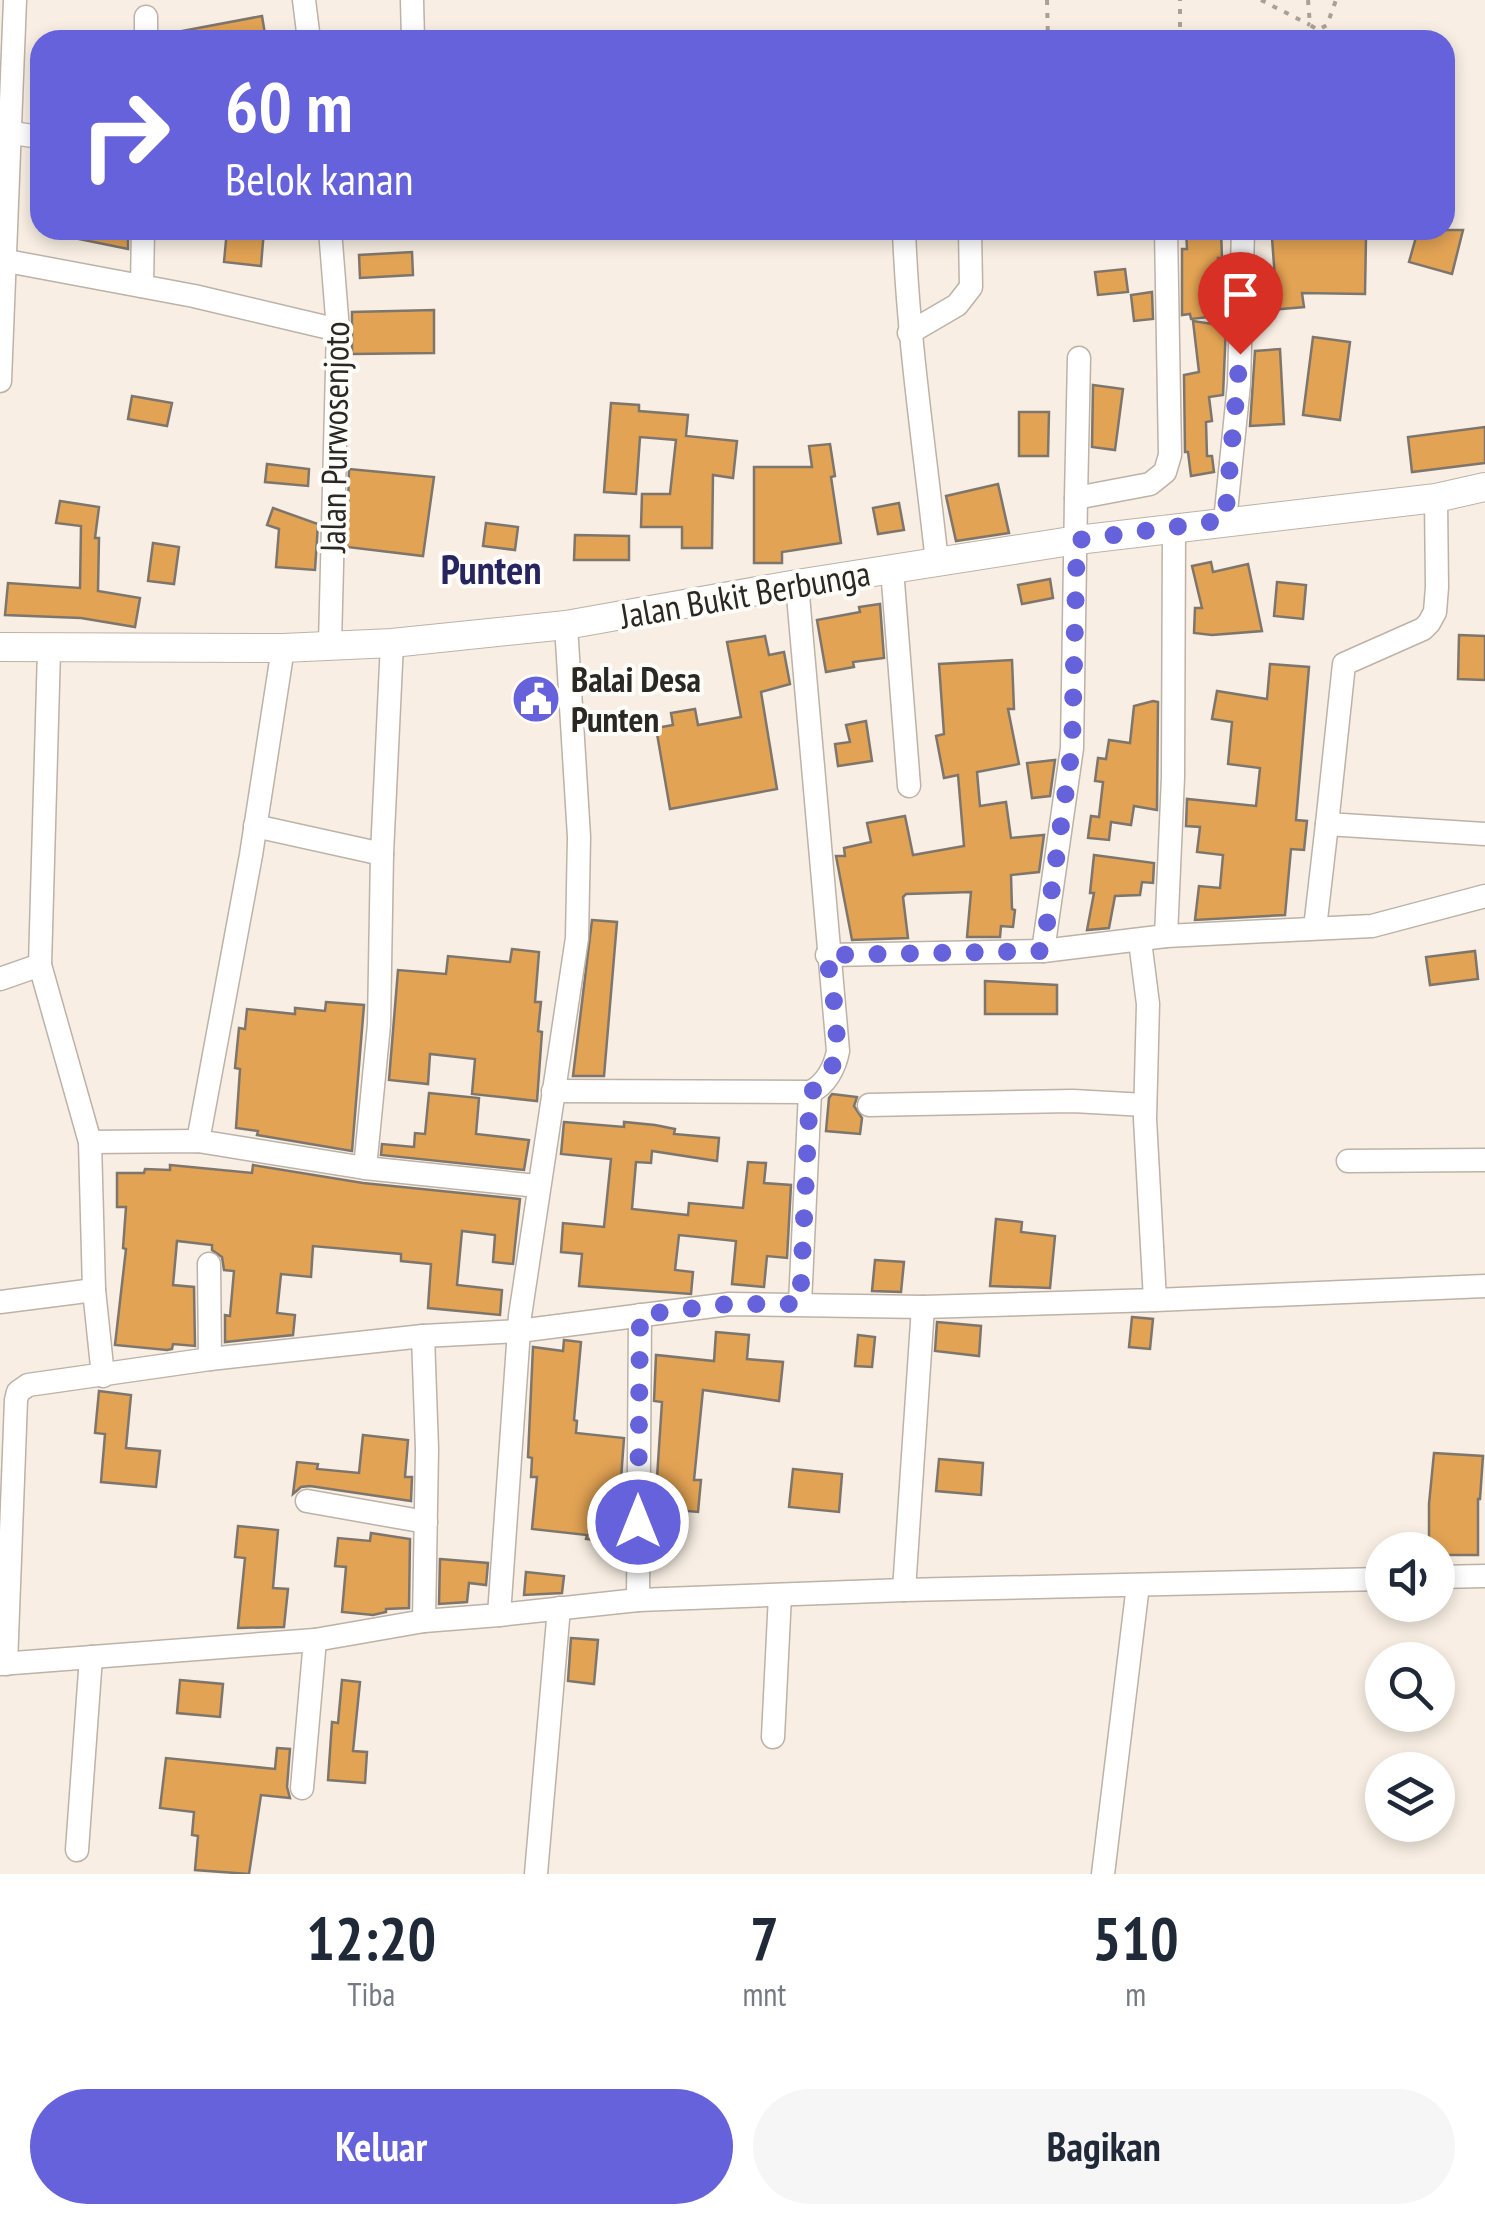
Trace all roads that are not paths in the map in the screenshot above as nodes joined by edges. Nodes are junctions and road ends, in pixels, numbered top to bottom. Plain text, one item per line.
1 (15, 0) edge
2 (304, 0) edge
3 (412, 0) edge
4 (308, 30) edge
5 (413, 30) edge
6 (12, 134) junction
7 (30, 136) edge
8 (143, 240) edge
9 (331, 240) edge
10 (904, 240) edge
11 (970, 240) edge
12 (1166, 240) edge
13 (1243, 240) edge
14 (7, 261) junction
15 (142, 286) junction
16 (338, 330) junction
17 (909, 333) junction
18 (1079, 358) dead end
19 (0, 381) edge
20 (1485, 487) edge
21 (1076, 498) junction
22 (1436, 498) junction
23 (1225, 520) junction
24 (1174, 528) junction
25 (1077, 540) junction
26 (937, 562) junction
27 (892, 568) junction
28 (797, 584) junction
29 (566, 625) junction
30 (392, 642) junction
31 (330, 644) junction
32 (0, 647) edge
33 (284, 648) junction
34 (49, 650) junction
35 (908, 786) dead end
36 (1327, 824) junction
37 (255, 826) junction
38 (1485, 834) edge
39 (382, 854) junction
40 (1485, 896) edge
41 (1315, 928) junction
42 (1166, 936) junction
43 (1140, 941) junction
44 (1043, 951) junction
45 (827, 955) junction
46 (40, 964) junction
47 (0, 978) edge
48 (553, 1092) junction
49 (810, 1092) junction
50 (869, 1105) dead end
51 (1145, 1105) junction
52 (198, 1141) junction
53 (90, 1142) junction
54 (1485, 1160) edge
55 (1348, 1161) dead end
56 (365, 1168) junction
57 (538, 1186) junction
58 (209, 1264) dead end
59 (1485, 1286) edge
60 (94, 1290) junction
61 (1156, 1300) junction
62 (0, 1302) edge
63 (800, 1304) junction
64 (923, 1306) junction
65 (640, 1315) junction
66 (519, 1331) junction
67 (424, 1336) junction
68 (210, 1359) junction
69 (104, 1376) junction
70 (307, 1502) dead end
71 (426, 1522) junction
72 (1485, 1576) edge
73 (1455, 1577) edge
74 (1365, 1579) edge
75 (1138, 1585) junction
76 (904, 1590) junction
77 (780, 1596) junction
78 (638, 1600) junction
79 (559, 1608) junction
80 (499, 1615) junction
81 (424, 1621) junction
82 (314, 1640) junction
83 (91, 1657) junction
84 (3, 1664) edge
85 (773, 1737) dead end
86 (302, 1788) dead end
87 (77, 1850) dead end
88 (536, 1874) edge
89 (1103, 1874) edge

1 - 6 street
2 - 4 street
3 - 5 street
6 - 7 street
6 - 14 street
8 - 15 street
9 - 16 street, Jalan Purwosenjoto
10 - 17 street
11 - 17 street
12 - 21 street
13 - 23 street
14 - 15 street
14 - 19 street
15 - 16 street
16 - 31 street, Jalan Purwosenjoto
17 - 26 street
18 - 21 street
20 - 22 main road, Jalan Bukit Berbunga
21 - 25 street
22 - 23 main road, Jalan Bukit Berbunga
22 - 36 street
23 - 24 main road, Jalan Bukit Berbunga
24 - 25 main road, Jalan Bukit Berbunga
24 - 42 street
25 - 26 main road, Jalan Bukit Berbunga
25 - 44 street
26 - 27 main road, Jalan Bukit Berbunga
27 - 28 main road, Jalan Bukit Berbunga
27 - 35 street
28 - 29 main road, Jalan Bukit Berbunga
28 - 45 street
29 - 30 main road, Jalan Bukit Berbunga
29 - 48 street
30 - 31 main road, Jalan Bukit Berbunga
30 - 39 street
31 - 33 main road, Jalan Bukit Berbunga
32 - 34 main road, Jalan Bukit Berbunga
33 - 34 main road, Jalan Bukit Berbunga
33 - 37 street
34 - 46 street
36 - 38 street
36 - 41 street
37 - 39 street
37 - 52 street
39 - 56 street
40 - 41 street
41 - 42 street
42 - 43 street
43 - 44 street
43 - 51 street
44 - 45 street
45 - 49 street
46 - 47 street
46 - 53 street
48 - 49 street
48 - 57 street
49 - 63 street
50 - 51 street
51 - 61 street
52 - 53 street
52 - 56 street
53 - 60 street
54 - 55 street
56 - 57 street
57 - 66 street
58 - 68 street
59 - 61 street
60 - 62 street
60 - 69 street
61 - 64 street
63 - 64 street
63 - 65 street
64 - 76 street
65 - 66 street
65 - 78 street
66 - 67 street
66 - 80 street
67 - 68 street
67 - 71 street
68 - 69 street
69 - 84 street
70 - 71 street
71 - 81 street
72 - 73 street
74 - 75 street
75 - 76 street
75 - 89 street
76 - 77 street
77 - 78 street
77 - 85 street
78 - 79 street
79 - 80 street
79 - 88 street
80 - 81 street
81 - 82 street
82 - 83 street
82 - 86 street
83 - 84 street
83 - 87 street

